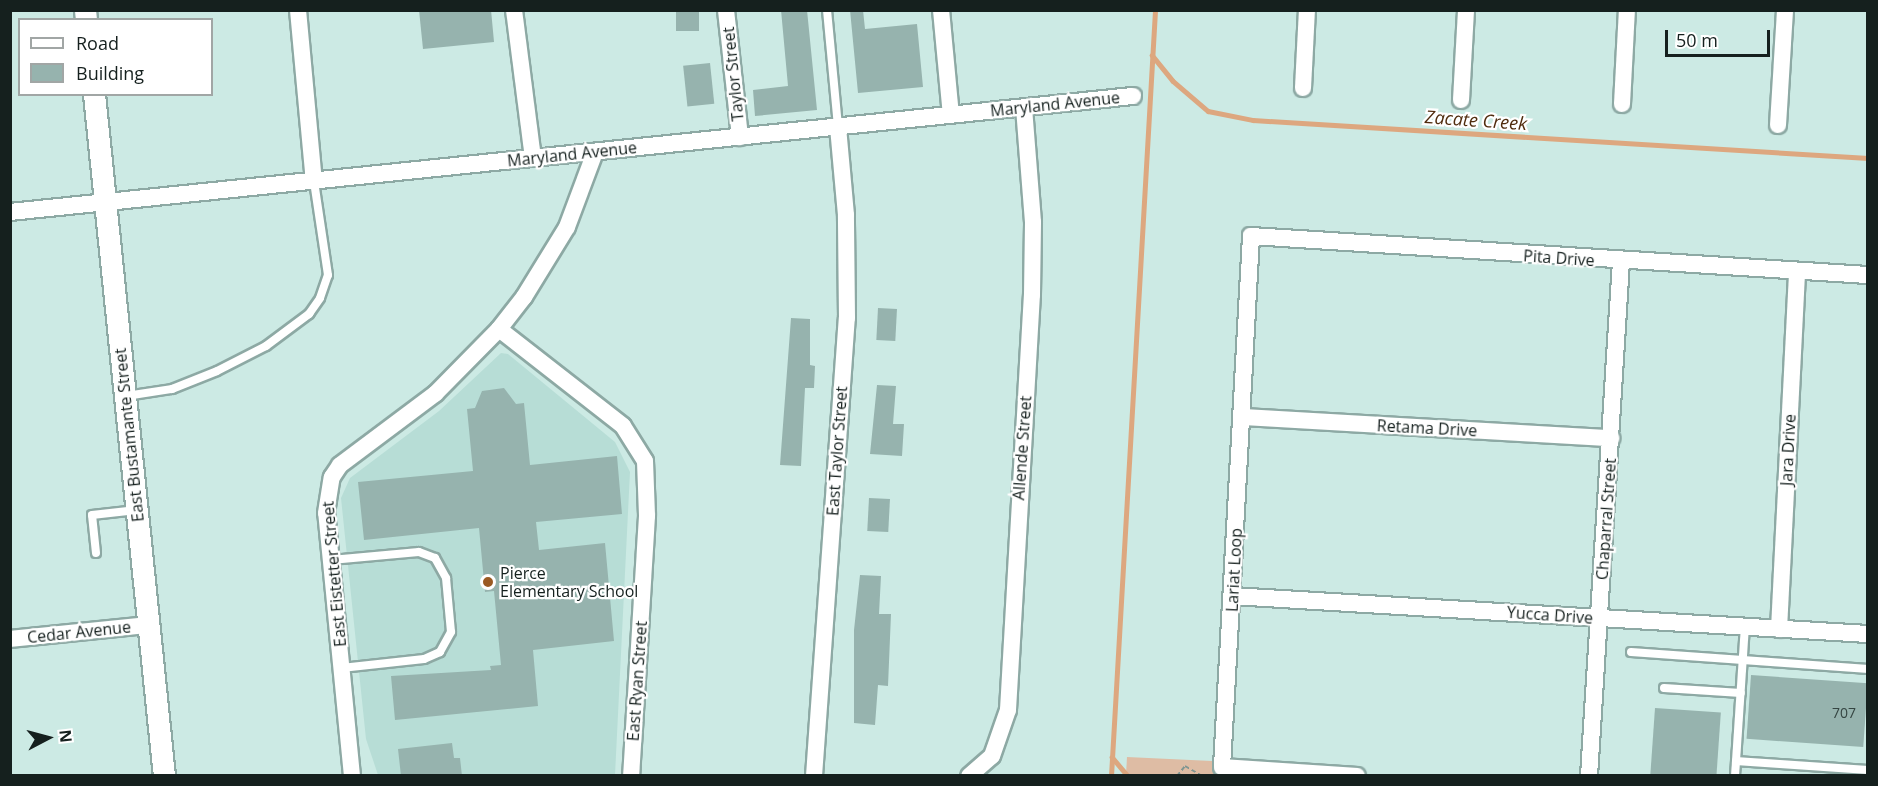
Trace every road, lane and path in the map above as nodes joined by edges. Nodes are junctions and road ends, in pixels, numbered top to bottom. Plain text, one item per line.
1 (298, 10) edge
2 (514, 10) edge
3 (726, 10) edge
4 (827, 10) edge
5 (941, 10) edge
6 (1307, 10) edge
7 (1466, 10) edge
8 (1627, 10) edge
9 (1785, 10) edge
10 (1303, 88) dead end
11 (94, 96) edge
12 (1132, 96) dead end
13 (1461, 100) dead end
14 (1622, 104) dead end
15 (1024, 107) junction
16 (951, 115) junction
17 (1778, 126) dead end
18 (838, 127) junction
19 (740, 137) junction
20 (595, 152) junction
21 (533, 158) junction
22 (314, 181) junction
23 (105, 202) junction
24 (10, 212) edge
25 (1251, 236) joint
26 (1621, 262) junction
27 (1797, 271) junction
28 (1868, 275) edge
29 (499, 329) junction
30 (126, 396) junction
31 (1243, 417) junction
32 (1611, 438) junction
33 (137, 510) junction
34 (96, 553) dead end
35 (331, 560) junction
36 (1232, 596) junction
37 (1600, 618) junction
38 (148, 625) junction
39 (1745, 627) junction
40 (1779, 629) junction
41 (1868, 634) edge
42 (10, 639) edge
43 (1631, 652) dead end
44 (1743, 660) junction
45 (341, 668) junction
46 (1868, 669) edge
47 (1664, 688) dead end
48 (1741, 693) junction
49 (1736, 761) junction
50 (1868, 770) edge
51 (164, 776) edge
52 (352, 776) edge
53 (631, 776) edge
54 (814, 776) edge
55 (969, 776) edge
56 (1177, 776) edge
57 (1202, 776) edge
58 (1357, 776) edge
59 (1589, 776) edge
60 (1735, 776) edge

1 - 22 street
2 - 21 street
3 - 19 street, Taylor Street
4 - 18 lane
5 - 16 street
6 - 10 street
7 - 13 street
8 - 14 street
9 - 17 street
11 - 23 street, East Bustamante Street
12 - 15 street, Maryland Avenue
15 - 16 street, Maryland Avenue
15 - 55 street, Allende Street
16 - 18 street, Maryland Avenue
18 - 19 street, Maryland Avenue
18 - 54 street, East Taylor Street
19 - 20 street, Maryland Avenue
20 - 21 street, Maryland Avenue
20 - 29 street, East Eistetter Street
21 - 22 street, Maryland Avenue
22 - 23 street, Maryland Avenue
22 - 30 lane
23 - 24 street, Maryland Avenue
23 - 30 street, East Bustamante Street
25 - 26 street, Pita Drive
25 - 31 street, Lariat Loop
26 - 27 street, Pita Drive
26 - 32 street, Chaparral Street
27 - 28 street, Pita Drive
27 - 40 street, Jara Drive
29 - 35 street, East Eistetter Street
29 - 53 street, East Ryan Street
30 - 33 street, East Bustamante Street
31 - 32 street, Retama Drive
31 - 36 street, Lariat Loop
32 - 37 street, Chaparral Street
33 - 34 lane
33 - 38 street, East Bustamante Street
35 - 45 street, East Eistetter Street
35 - 45 lane
36 - 37 street, Yucca Drive
36 - 58 street, Lariat Loop
37 - 39 street, Yucca Drive
37 - 59 street, Chaparral Street
38 - 42 street, Cedar Avenue
38 - 51 street, East Bustamante Street
39 - 40 street, Yucca Drive
39 - 44 lane
40 - 41 street, Yucca Drive
43 - 44 lane
44 - 46 lane
44 - 48 lane
45 - 52 street, East Eistetter Street
47 - 48 lane
48 - 49 lane
49 - 50 lane
49 - 60 lane
56 - 57 path

